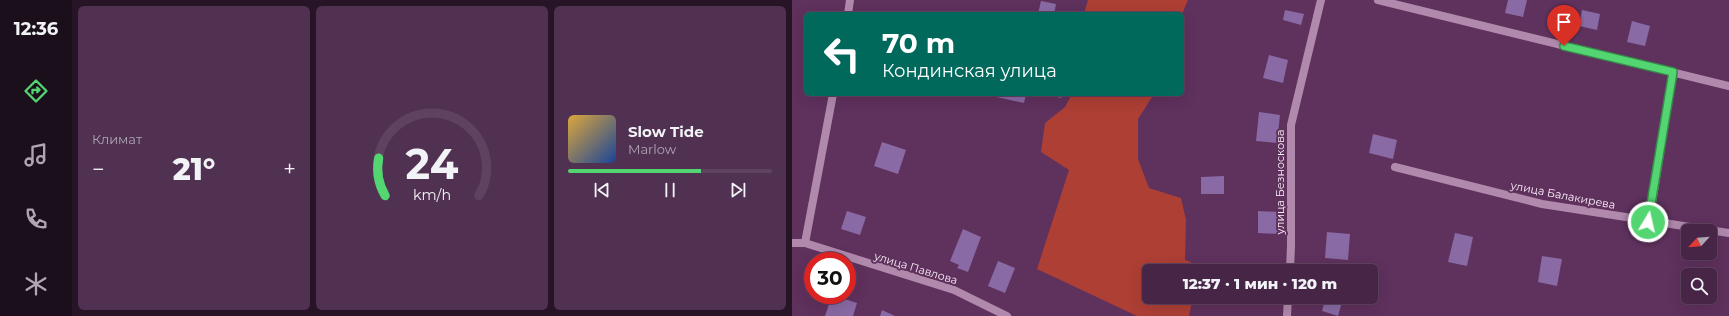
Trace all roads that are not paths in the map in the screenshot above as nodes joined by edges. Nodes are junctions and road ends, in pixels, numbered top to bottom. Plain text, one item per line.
1 (850, 0) edge
2 (1321, 0) edge
3 (1378, 0) edge
4 (848, 12) edge
5 (1673, 72) junction
6 (1729, 86) edge
7 (833, 96) edge
8 (1395, 167) dead end
9 (1648, 222) junction
10 (1729, 233) edge
11 (792, 243) edge
12 (806, 243) junction
13 (1290, 264) edge
14 (1288, 304) edge
15 (1007, 316) edge
16 (1287, 316) edge

1 - 4 street
2 - 13 street, улица Безноскова
3 - 5 street
5 - 6 street
5 - 9 street
7 - 12 street
8 - 9 street, улица Балакирева
9 - 10 street, улица Балакирева
11 - 12 street, улица Павлова
12 - 15 street, улица Павлова
14 - 16 street

